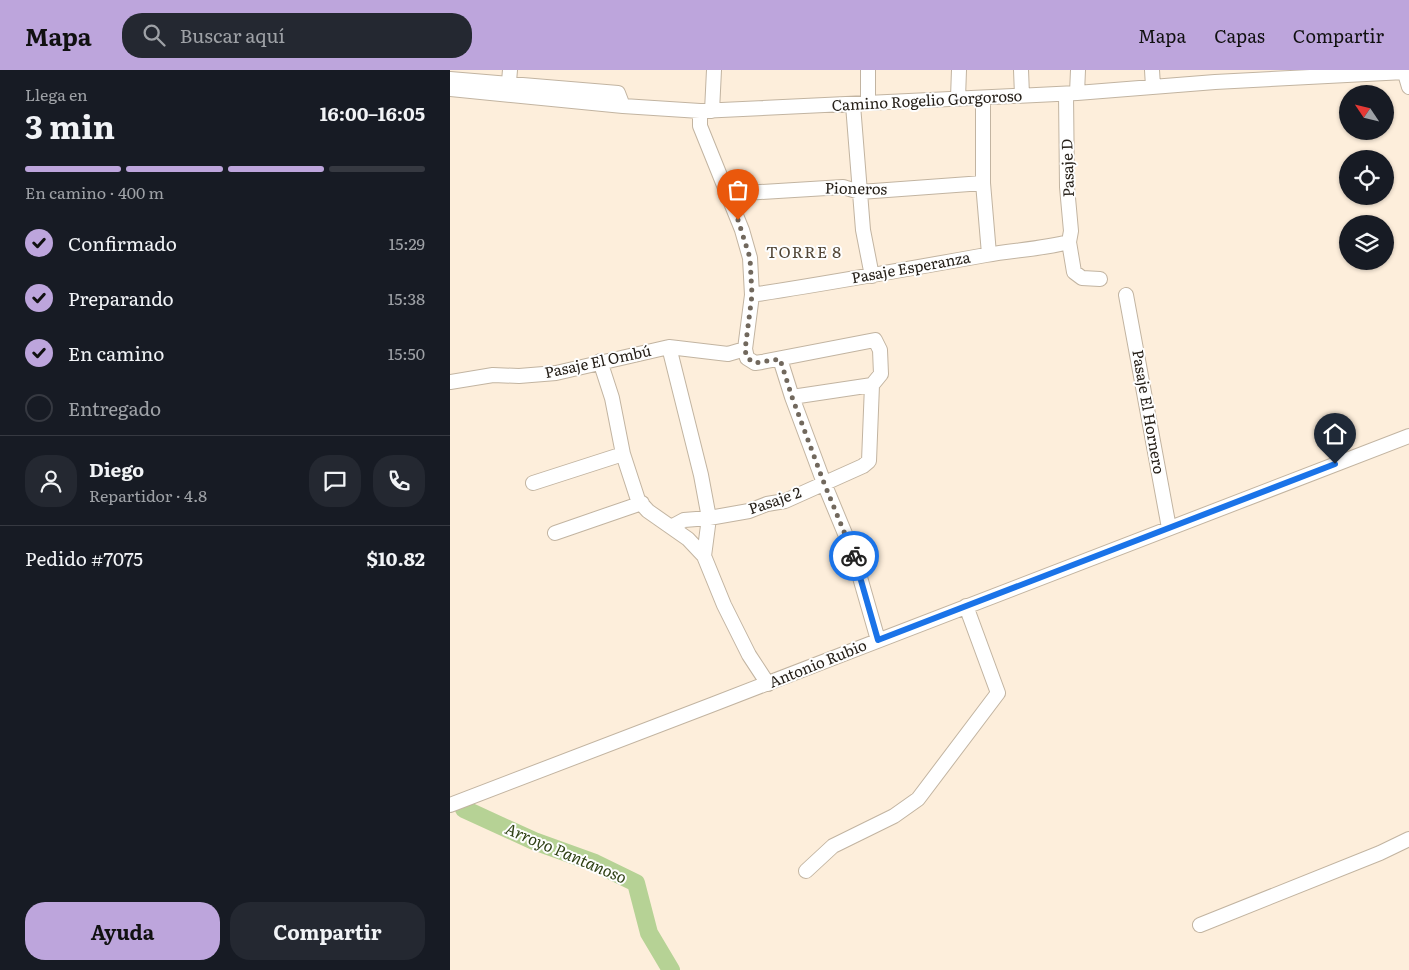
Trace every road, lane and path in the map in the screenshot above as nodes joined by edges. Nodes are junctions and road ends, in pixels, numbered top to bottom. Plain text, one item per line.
1 (714, 70) edge
2 (868, 70) edge
3 (958, 70) edge
4 (1021, 70) edge
5 (1078, 70) edge
6 (1152, 70) edge
7 (1404, 71) edge
8 (1289, 74) edge
9 (1215, 76) edge
10 (450, 79) edge
11 (509, 83) edge
12 (1153, 86) junction
13 (1409, 87) edge
14 (450, 89) edge
15 (1072, 93) junction
16 (1022, 95) junction
17 (958, 98) junction
18 (983, 98) junction
19 (868, 103) junction
20 (853, 105) junction
21 (706, 111) junction
22 (983, 183) junction
23 (860, 192) junction
24 (728, 194) junction
25 (1069, 242) junction
26 (989, 254) junction
27 (872, 276) junction
28 (1100, 279) dead end
29 (752, 295) junction
30 (1126, 295) dead end
31 (669, 347) junction
32 (745, 350) junction
33 (780, 359) junction
34 (600, 361) junction
35 (450, 382) edge
36 (872, 385) junction
37 (792, 397) junction
38 (1409, 436) edge
39 (623, 454) junction
40 (533, 482) dead end
41 (824, 483) junction
42 (642, 503) junction
43 (709, 518) junction
44 (671, 527) junction
45 (1169, 528) junction
46 (555, 533) dead end
47 (704, 556) junction
48 (966, 606) junction
49 (878, 640) junction
50 (768, 684) junction
51 (450, 805) edge
52 (1409, 838) edge
53 (806, 871) dead end
54 (1200, 925) dead end

1 - 21 street
2 - 19 street
3 - 17 street
4 - 16 street
5 - 15 street, Pasaje D
6 - 12 street
7 - 8 street, Camino Rogelio Gorgoroso
7 - 13 street
8 - 9 street, Camino Rogelio Gorgoroso
9 - 12 street, Camino Rogelio Gorgoroso
10 - 11 street
11 - 14 street, Camino Rogelio Gorgoroso
11 - 21 street, Camino Rogelio Gorgoroso
12 - 15 street, Camino Rogelio Gorgoroso
15 - 16 street, Camino Rogelio Gorgoroso
15 - 25 street, Pasaje D
16 - 18 street, Camino Rogelio Gorgoroso
17 - 18 street, Camino Rogelio Gorgoroso
17 - 19 street, Camino Rogelio Gorgoroso
18 - 22 street
19 - 20 street, Camino Rogelio Gorgoroso
20 - 21 street, Camino Rogelio Gorgoroso
20 - 23 street
21 - 24 street
22 - 23 street, Pioneros
22 - 26 street
23 - 24 street, Pioneros
23 - 27 street
24 - 29 street
25 - 26 street, Pasaje Esperanza
25 - 28 street, Pasaje D
26 - 27 street, Pasaje Esperanza
27 - 29 street, Pasaje Esperanza
29 - 32 street
30 - 45 street, Pasaje El Hornero
31 - 32 street, Pasaje El Ombú
31 - 34 street, Pasaje El Ombú
31 - 43 street
32 - 33 street
33 - 36 street, Pasaje 2
33 - 37 street
34 - 35 street, Pasaje El Ombú
34 - 39 street
36 - 37 street
36 - 41 street, Pasaje 2
37 - 41 street
38 - 45 street, Antonio Rubio
39 - 40 street
39 - 42 street
41 - 43 street, Pasaje 2
41 - 49 street
42 - 44 street
42 - 46 street
43 - 44 street, Pasaje 2
43 - 47 street
44 - 47 street
45 - 48 street, Antonio Rubio
47 - 50 street
48 - 49 street, Antonio Rubio
48 - 53 street
49 - 50 street, Antonio Rubio
50 - 51 street, Antonio Rubio
52 - 54 street

